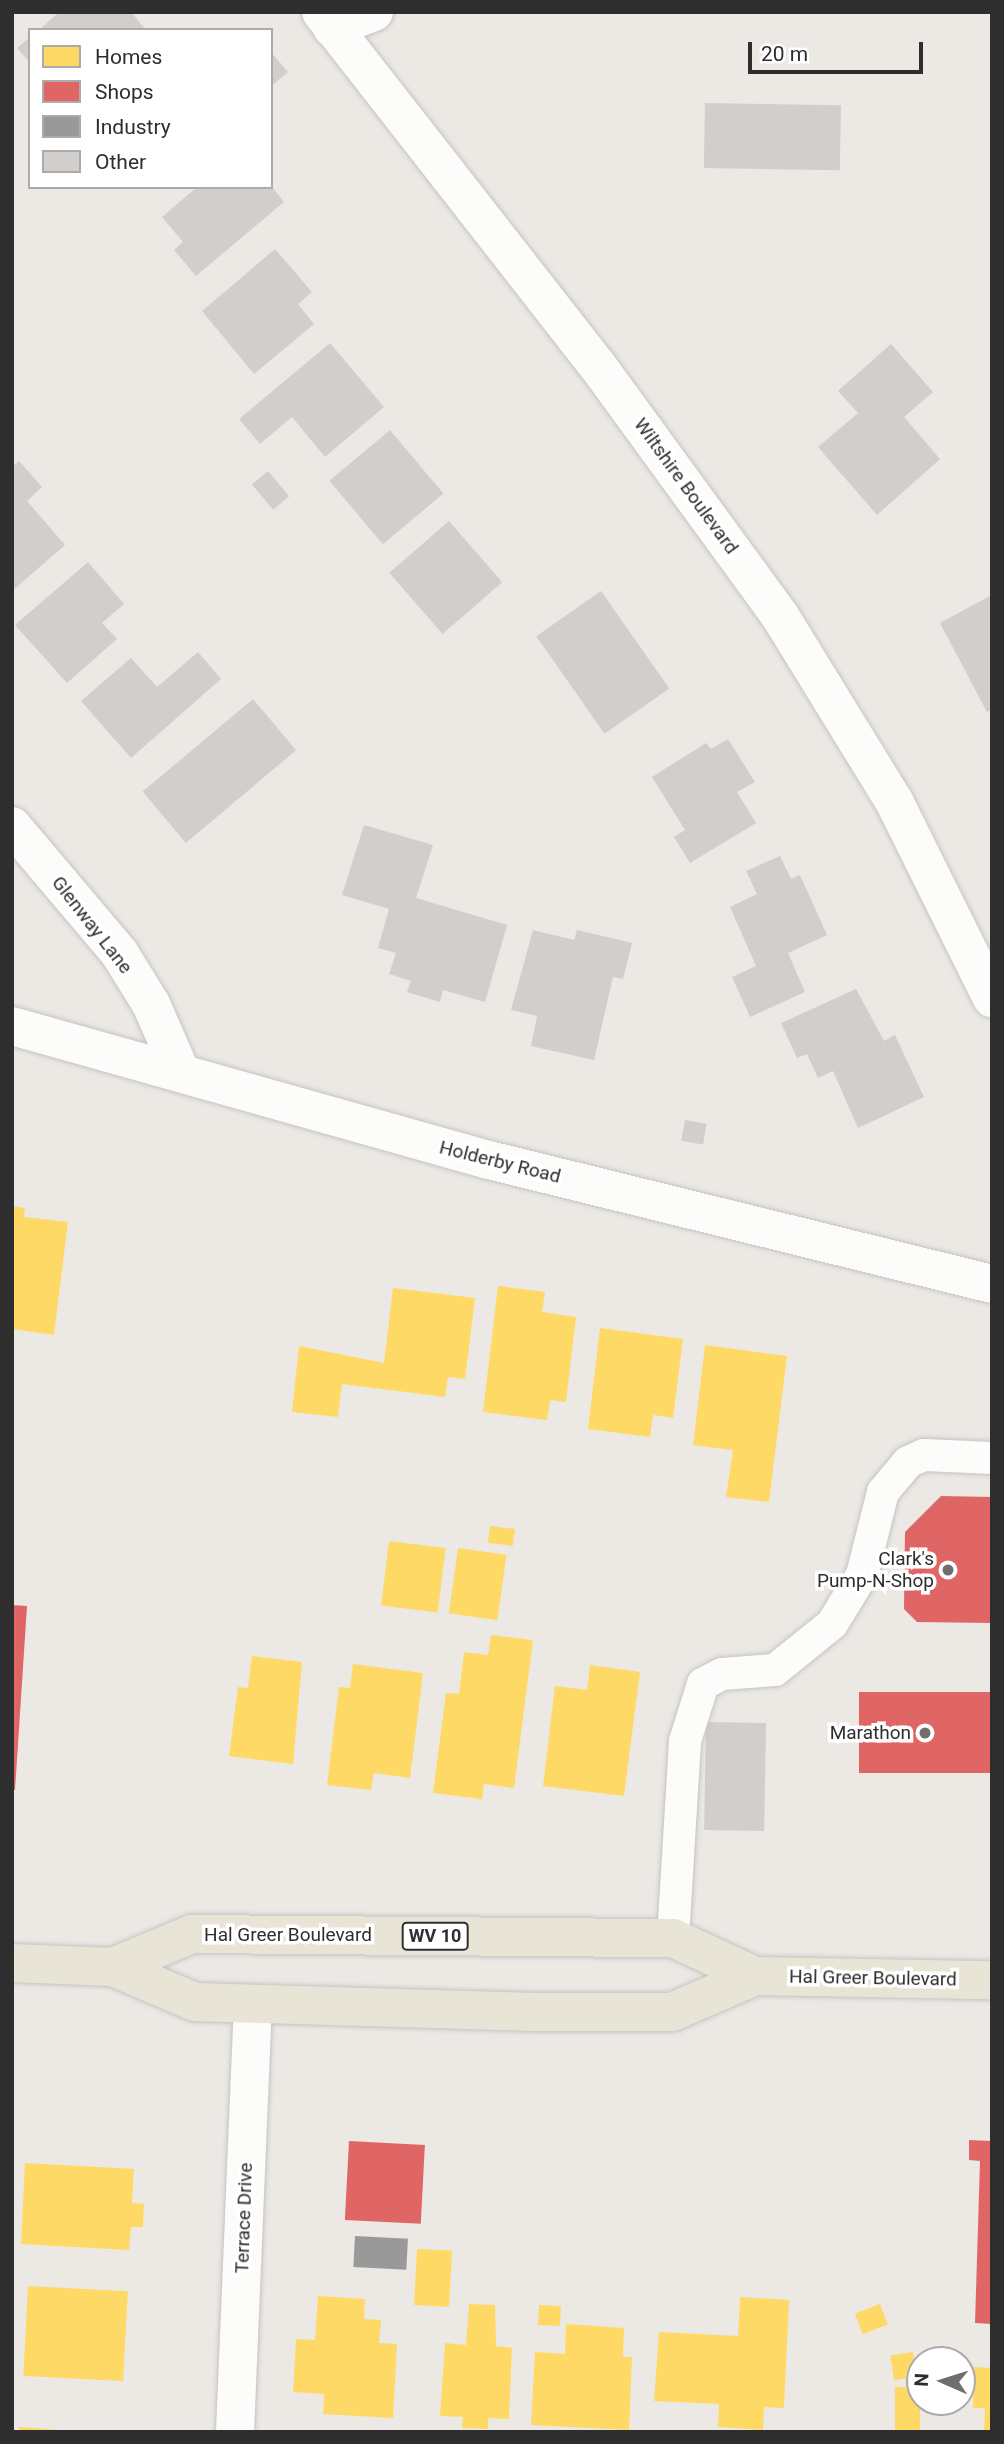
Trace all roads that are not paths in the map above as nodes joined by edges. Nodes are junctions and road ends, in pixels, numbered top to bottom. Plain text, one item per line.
1 (374, 12) edge
2 (327, 20) edge
3 (12, 826) edge
4 (992, 998) edge
5 (12, 1026) edge
6 (179, 1068) junction
7 (992, 1284) edge
8 (992, 1458) edge
9 (673, 1938) junction
10 (12, 1963) edge
11 (113, 1967) junction
12 (755, 1976) junction
13 (992, 1980) edge
14 (253, 2004) junction
15 (235, 2432) edge

1 - 2 street
2 - 4 street, Wiltshire Boulevard
3 - 6 street, Glenway Lane
5 - 6 street, Holderby Road
6 - 7 street, Holderby Road
8 - 9 lane
9 - 11 main road, Hal Greer Boulevard / WV 10
9 - 12 main road, Hal Greer Boulevard / WV 10
10 - 11 main road, Hal Greer Boulevard / WV 10
11 - 14 main road, Hal Greer Boulevard / WV 10
12 - 13 main road, Hal Greer Boulevard / WV 10
12 - 14 main road, Hal Greer Boulevard / WV 10
14 - 15 street, Terrace Drive

